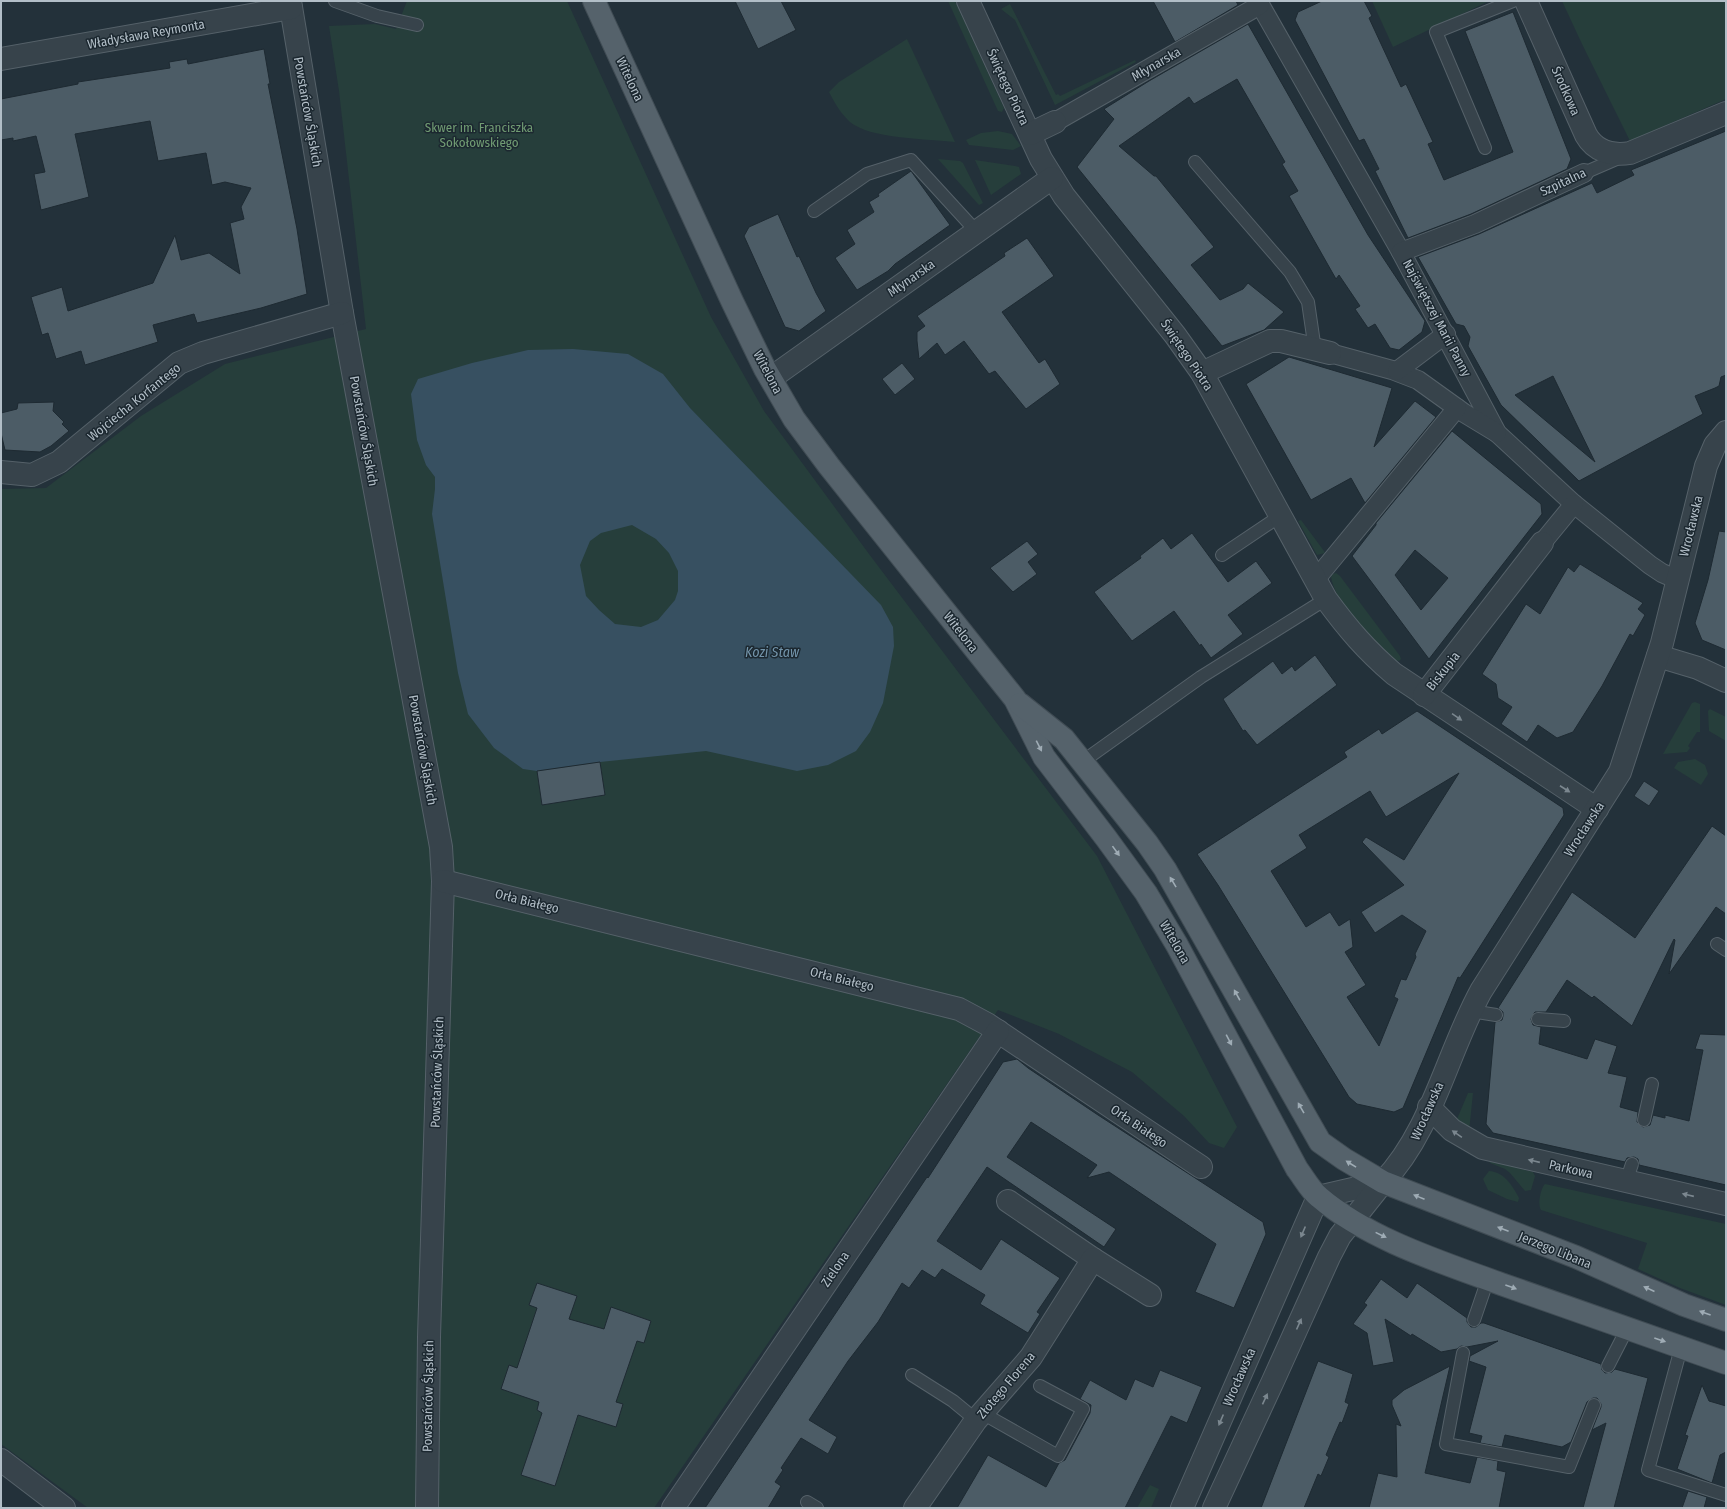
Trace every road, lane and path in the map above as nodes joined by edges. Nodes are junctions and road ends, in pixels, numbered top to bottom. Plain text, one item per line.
1 (334, 1) edge
2 (594, 1) edge
3 (968, 1) edge
4 (1513, 1) edge
5 (1526, 1) edge
6 (1259, 3) edge
7 (290, 5) edge
8 (417, 26) dead end
9 (1, 59) edge
10 (1726, 113) edge
11 (1055, 122) joint
12 (1030, 134) junction
13 (1485, 148) dead end
14 (1630, 153) junction
15 (1195, 162) dead end
16 (1584, 173) joint
17 (1052, 178) junction
18 (814, 211) dead end
19 (976, 231) junction
20 (1401, 252) junction
21 (342, 313) junction
22 (1446, 334) junction
23 (1322, 352) junction
24 (1397, 372) junction
25 (1202, 373) junction
26 (771, 378) junction
27 (1457, 408) junction
28 (1497, 433) junction
29 (1720, 438) edge
30 (1, 472) edge
31 (1574, 504) junction
32 (1280, 516) junction
33 (1542, 543) joint
34 (1222, 555) dead end
35 (1316, 579) junction
36 (1678, 580) junction
37 (1326, 598) junction
38 (1658, 656) junction
39 (1726, 681) edge
40 (1424, 695) junction
41 (1015, 699) junction
42 (1082, 762) junction
43 (1597, 809) junction
44 (443, 881) junction
45 (1471, 1011) junction
46 (1496, 1015) dead end
47 (1538, 1019) dead end
48 (1564, 1020) dead end
49 (998, 1031) junction
50 (1652, 1084) dead end
51 (1429, 1107) junction
52 (1644, 1120) dead end
53 (1320, 1142) joint
54 (1201, 1167) dead end
55 (1383, 1182) junction
56 (1318, 1197) junction
57 (1008, 1201) dead end
58 (1726, 1204) edge
59 (1352, 1220) junction
60 (1093, 1259) junction
61 (1488, 1279) junction
62 (1150, 1295) dead end
63 (1474, 1320) dead end
64 (1726, 1320) edge
65 (1627, 1329) junction
66 (1681, 1348) junction
67 (1462, 1353) dead end
68 (1726, 1363) edge
69 (1608, 1366) dead end
70 (912, 1375) dead end
71 (1040, 1386) dead end
72 (1594, 1405) dead end
73 (979, 1417) junction
74 (1, 1460) edge
75 (1726, 1495) edge
76 (64, 1508) edge
77 (427, 1508) edge
78 (673, 1508) edge
79 (915, 1508) edge
80 (1182, 1508) edge
81 (1214, 1508) edge

1 - 8 lane
2 - 26 main road, Witelona
3 - 12 street, Świętego Piotra
4 - 13 lane
5 - 14 street, Środkowa
6 - 11 street, Młynarska
6 - 20 street, Najświętszej Marii Panny
7 - 9 street, Władysława Reymonta
7 - 21 street, Powstańców Śląskich
10 - 14 street, Szpitalna
11 - 12 street, Młynarska
12 - 17 street, Świętego Piotra
14 - 16 lane, Szpitalna
15 - 23 lane
16 - 20 street, Szpitalna
17 - 19 street, Młynarska
17 - 25 street, Świętego Piotra
18 - 19 lane
19 - 26 street, Młynarska
20 - 22 street, Najświętszej Marii Panny
21 - 30 street, Wojciecha Korfantego
21 - 44 street, Powstańców Śląskich
22 - 24 street
22 - 28 street, Najświętszej Marii Panny
23 - 24 street
23 - 25 street
24 - 27 street
25 - 32 street, Świętego Piotra
26 - 41 main road, Witelona
27 - 28 street
27 - 35 street
28 - 31 street, Najświętszej Marii Panny
29 - 36 street, Wrocławska
31 - 33 street, Biskupia
31 - 36 street, Najświętszej Marii Panny
32 - 34 lane
32 - 35 street, Świętego Piotra
33 - 40 street, Biskupia
35 - 37 street, Świętego Piotra
36 - 38 street, Wrocławska
37 - 40 street, Świętego Piotra
37 - 42 lane
38 - 39 street
38 - 43 street, Wrocławska
40 -> 43 street, Biskupia
41 - 42 main road, Witelona
41 -> 56 main road, Witelona
53 -> 42 main road, Witelona
43 - 45 street, Wrocławska
44 - 49 street, Orła Białego
44 - 77 street, Powstańców Śląskich
45 - 46 lane
45 - 51 street, Wrocławska
47 - 48 lane
49 - 54 street, Orła Białego
49 - 78 street, Zielona
50 - 52 lane
51 - 55 street, Wrocławska
58 -> 51 street, Parkowa
55 -> 53 main road, Jerzego Libana
55 - 56 street
55 - 59 street, Wrocławska
64 -> 55 main road, Jerzego Libana
56 - 59 main road, Witelona
56 -> 80 street, Wrocławska
57 - 60 street
59 -> 61 main road
81 -> 59 street, Wrocławska
60 - 62 street
60 - 73 street, Złotego Florena
61 - 63 lane
61 -> 65 main road
65 -> 66 main road
65 - 69 lane
66 - 68 main road
66 - 75 lane
67 - 72 lane
70 - 73 lane
71 - 73 lane
73 - 79 street, Złotego Florena
74 - 76 street

